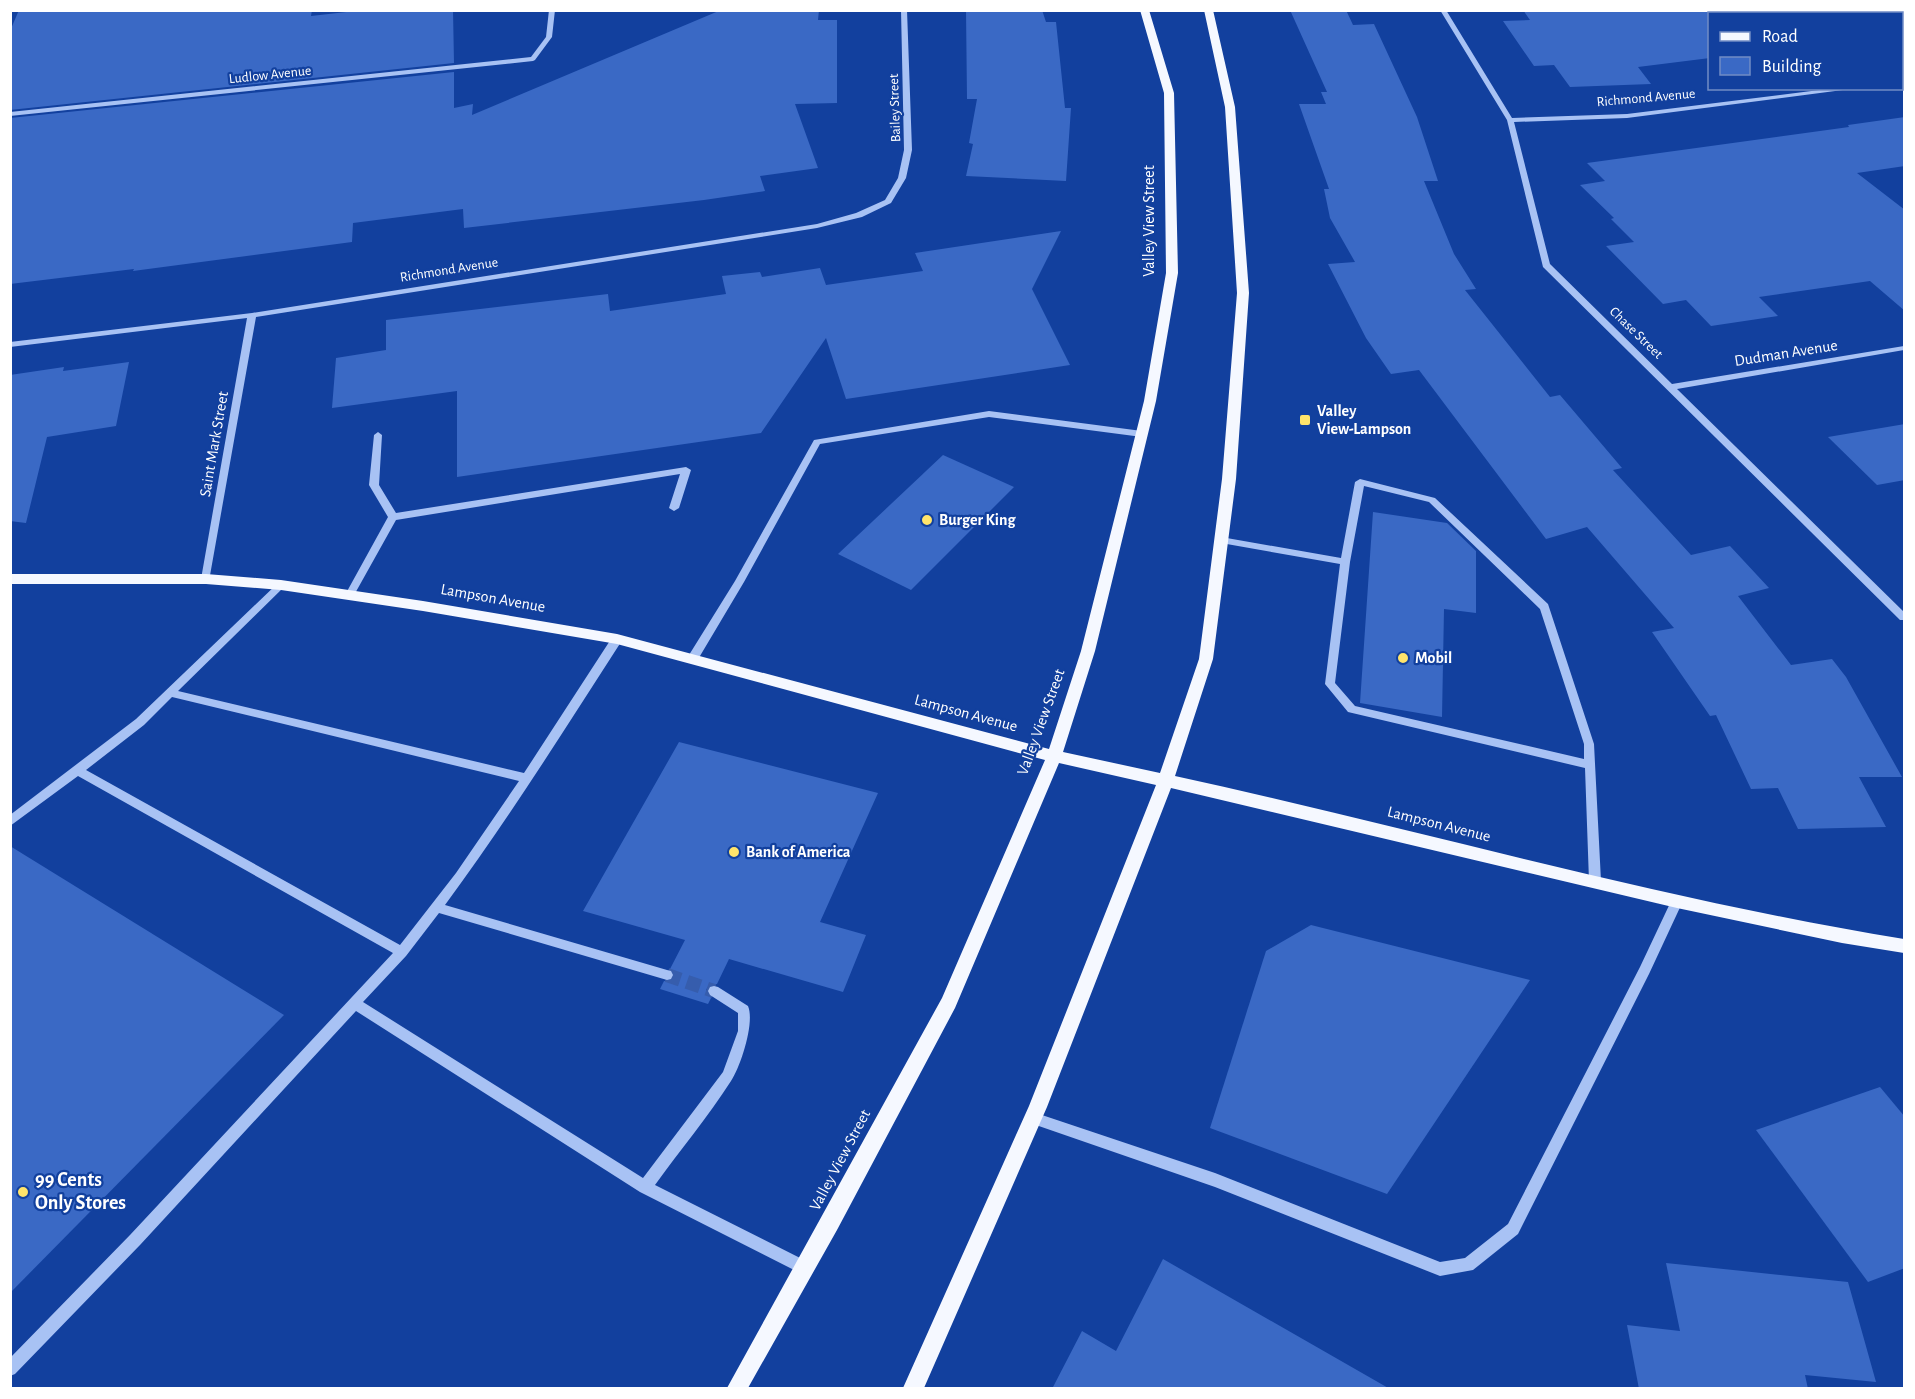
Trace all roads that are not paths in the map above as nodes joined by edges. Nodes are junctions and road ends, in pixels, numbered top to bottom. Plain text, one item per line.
1 (552, 10) edge
2 (904, 10) edge
3 (1144, 10) edge
4 (1208, 10) edge
5 (1443, 10) edge
6 (1839, 90) edge
7 (10, 114) edge
8 (1510, 120) junction
9 (888, 201) joint
10 (252, 315) junction
11 (10, 345) edge
12 (1905, 348) edge
13 (1672, 387) junction
14 (1142, 434) junction
15 (378, 435) dead end
16 (674, 508) dead end
17 (393, 517) junction
18 (1221, 540) junction
19 (1345, 562) junction
20 (10, 579) edge
21 (206, 579) junction
22 (281, 585) junction
23 (350, 595) junction
24 (1905, 617) edge
25 (617, 639) junction
26 (693, 658) junction
27 (170, 693) junction
28 (1053, 756) junction
29 (1590, 765) junction
30 (77, 770) junction
31 (527, 778) junction
32 (1166, 780) junction
33 (10, 822) edge
34 (1595, 881) junction
35 (1677, 901) junction
36 (438, 908) junction
37 (1905, 946) edge
38 (402, 952) junction
39 (667, 975) tunnel mouth
40 (714, 991) tunnel mouth
41 (354, 1003) junction
42 (1033, 1118) junction
43 (645, 1187) junction
44 (805, 1268) junction
45 (10, 1369) edge
46 (737, 1389) edge
47 (913, 1389) edge

1 - 7 street, Ludlow Avenue
2 - 9 street, Bailey Street
3 - 14 main road, Valley View Street
4 - 18 main road
5 - 8 street, Chase Street
6 - 8 street, Richmond Avenue
8 - 13 street, Chase Street
9 - 10 street, Richmond Avenue
10 - 11 street, Richmond Avenue
10 - 21 street, Saint Mark Street
12 - 13 street, Dudman Avenue
13 - 24 street, Chase Street
14 - 26 street
14 - 28 main road, Valley View Street
15 - 17 street
16 - 17 street
17 - 23 street
18 - 19 street
18 - 32 main road
19 - 29 street
19 - 29 street
20 - 21 main road, Lampson Avenue
21 - 22 main road, Lampson Avenue
22 - 23 main road, Lampson Avenue
22 - 27 street
23 - 25 main road, Lampson Avenue
25 - 26 main road, Lampson Avenue
25 - 31 street
26 - 28 main road, Lampson Avenue
27 - 30 street
27 - 31 street
28 - 32 main road, Lampson Avenue
28 - 44 main road, Valley View Street
29 - 34 street
30 - 33 street
30 - 38 street
31 - 36 street
32 - 34 main road, Lampson Avenue
32 - 42 main road
34 - 35 main road, Lampson Avenue
35 - 37 main road, Lampson Avenue
35 - 42 street
36 - 38 street
36 - 39 street
38 - 41 street
40 - 43 street
41 - 43 street
41 - 45 street
42 - 47 main road
43 - 44 street
44 - 46 main road, Valley View Street

